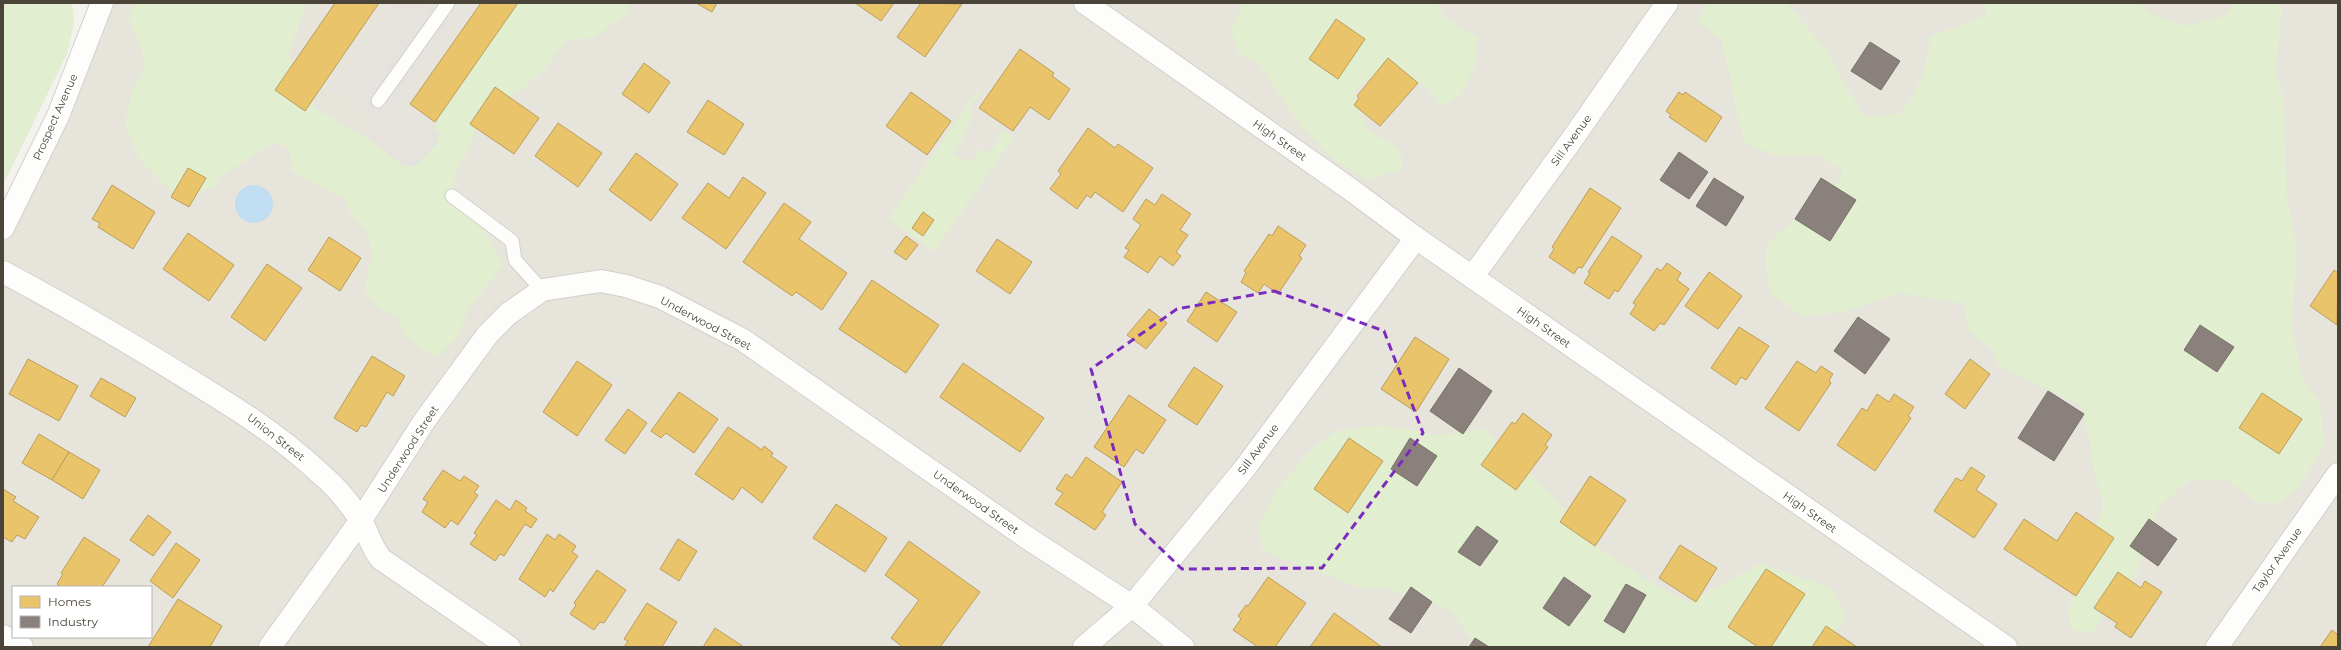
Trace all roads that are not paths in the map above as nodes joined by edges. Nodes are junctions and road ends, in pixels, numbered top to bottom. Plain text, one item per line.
1 (102, 3) edge
2 (448, 3) edge
3 (1085, 3) edge
4 (1667, 3) edge
5 (378, 101) dead end
6 (452, 196) dead end
7 (3, 228) edge
8 (1416, 238) junction
9 (3, 272) edge
10 (1473, 276) junction
11 (542, 290) junction
12 (2338, 474) edge
13 (360, 520) junction
14 (1132, 606) junction
15 (3, 636) edge
16 (22, 647) edge
17 (270, 647) edge
18 (510, 647) edge
19 (1084, 647) edge
20 (1183, 647) edge
21 (2006, 647) edge
22 (2217, 647) edge

1 - 7 street, Prospect Avenue
2 - 5 lane
3 - 8 street, High Street
4 - 10 street, Sill Avenue
6 - 11 lane
8 - 10 street, High Street
8 - 14 street, Sill Avenue
9 - 13 street, Union Street
10 - 21 street, High Street
11 - 13 street, Underwood Street
11 - 14 street, Underwood Street
12 - 22 street, Taylor Avenue
13 - 17 street, Underwood Street
13 - 18 street, Union Street
14 - 19 street, Sill Avenue
14 - 20 street, Underwood Street
15 - 16 street

